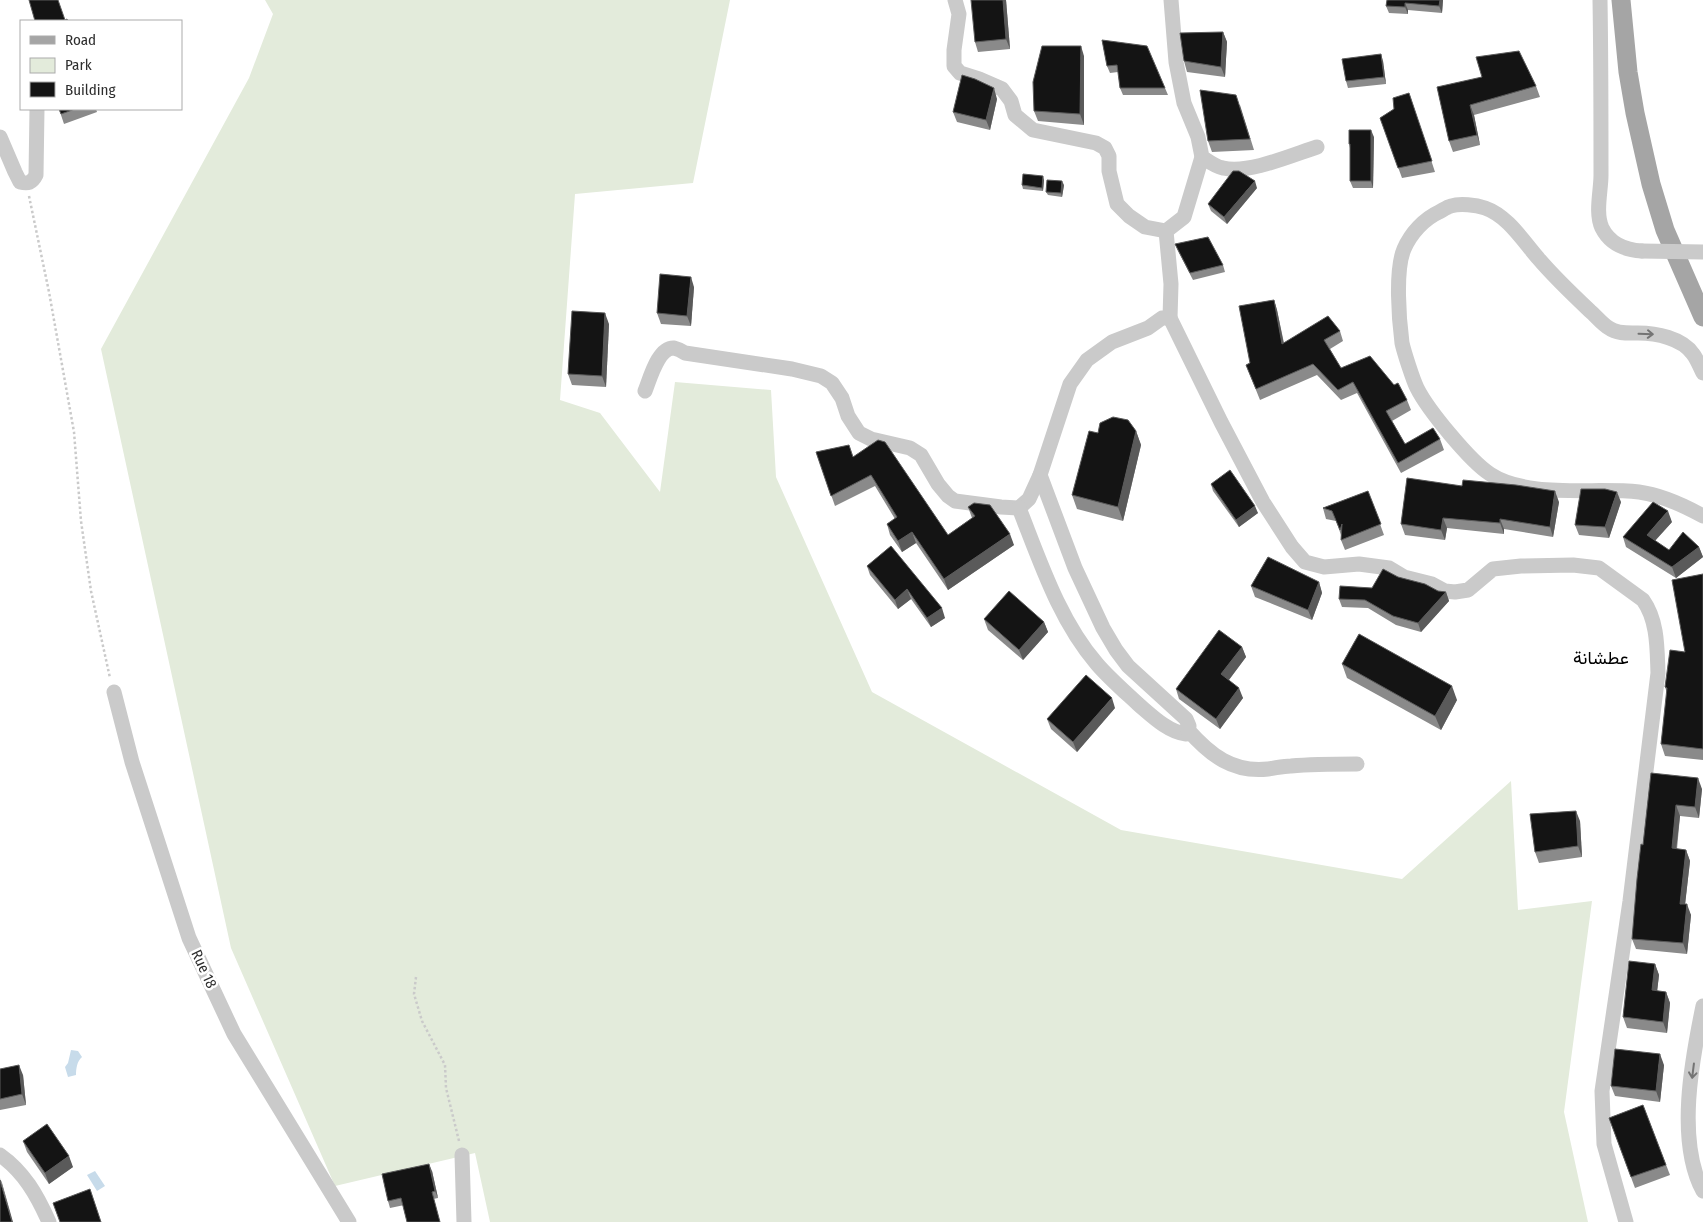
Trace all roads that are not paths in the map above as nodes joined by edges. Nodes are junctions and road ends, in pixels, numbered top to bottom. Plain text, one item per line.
1 (955, 0) edge
2 (1171, 0) edge
3 (1600, 0) edge
4 (1622, 0) edge
5 (37, 110) edge
6 (0, 137) edge
7 (1317, 147) dead end
8 (1202, 157) junction
9 (1166, 231) junction
10 (1703, 252) edge
11 (1703, 317) edge
12 (1170, 318) junction
13 (1703, 373) edge
14 (645, 391) dead end
15 (1040, 475) junction
16 (1019, 508) junction
17 (1703, 516) edge
18 (114, 692) road end
19 (1188, 730) junction
20 (1357, 764) dead end
21 (1703, 1006) edge
22 (0, 1155) edge
23 (462, 1155) road end
24 (1703, 1191) edge
25 (48, 1222) edge
26 (349, 1222) edge
27 (464, 1222) edge
28 (1626, 1222) edge

1 - 9 street
2 - 8 street
3 - 10 street, bridge
4 - 11 main road
5 - 6 street
7 - 8 street
8 - 9 street
9 - 12 street
12 - 15 street
12 - 28 street
17 -> 13 street
14 - 16 street
15 - 16 street
15 - 19 street
16 - 19 street
18 - 26 street, Rue 18
19 - 20 street
21 -> 24 street
22 - 25 street
23 - 27 street

